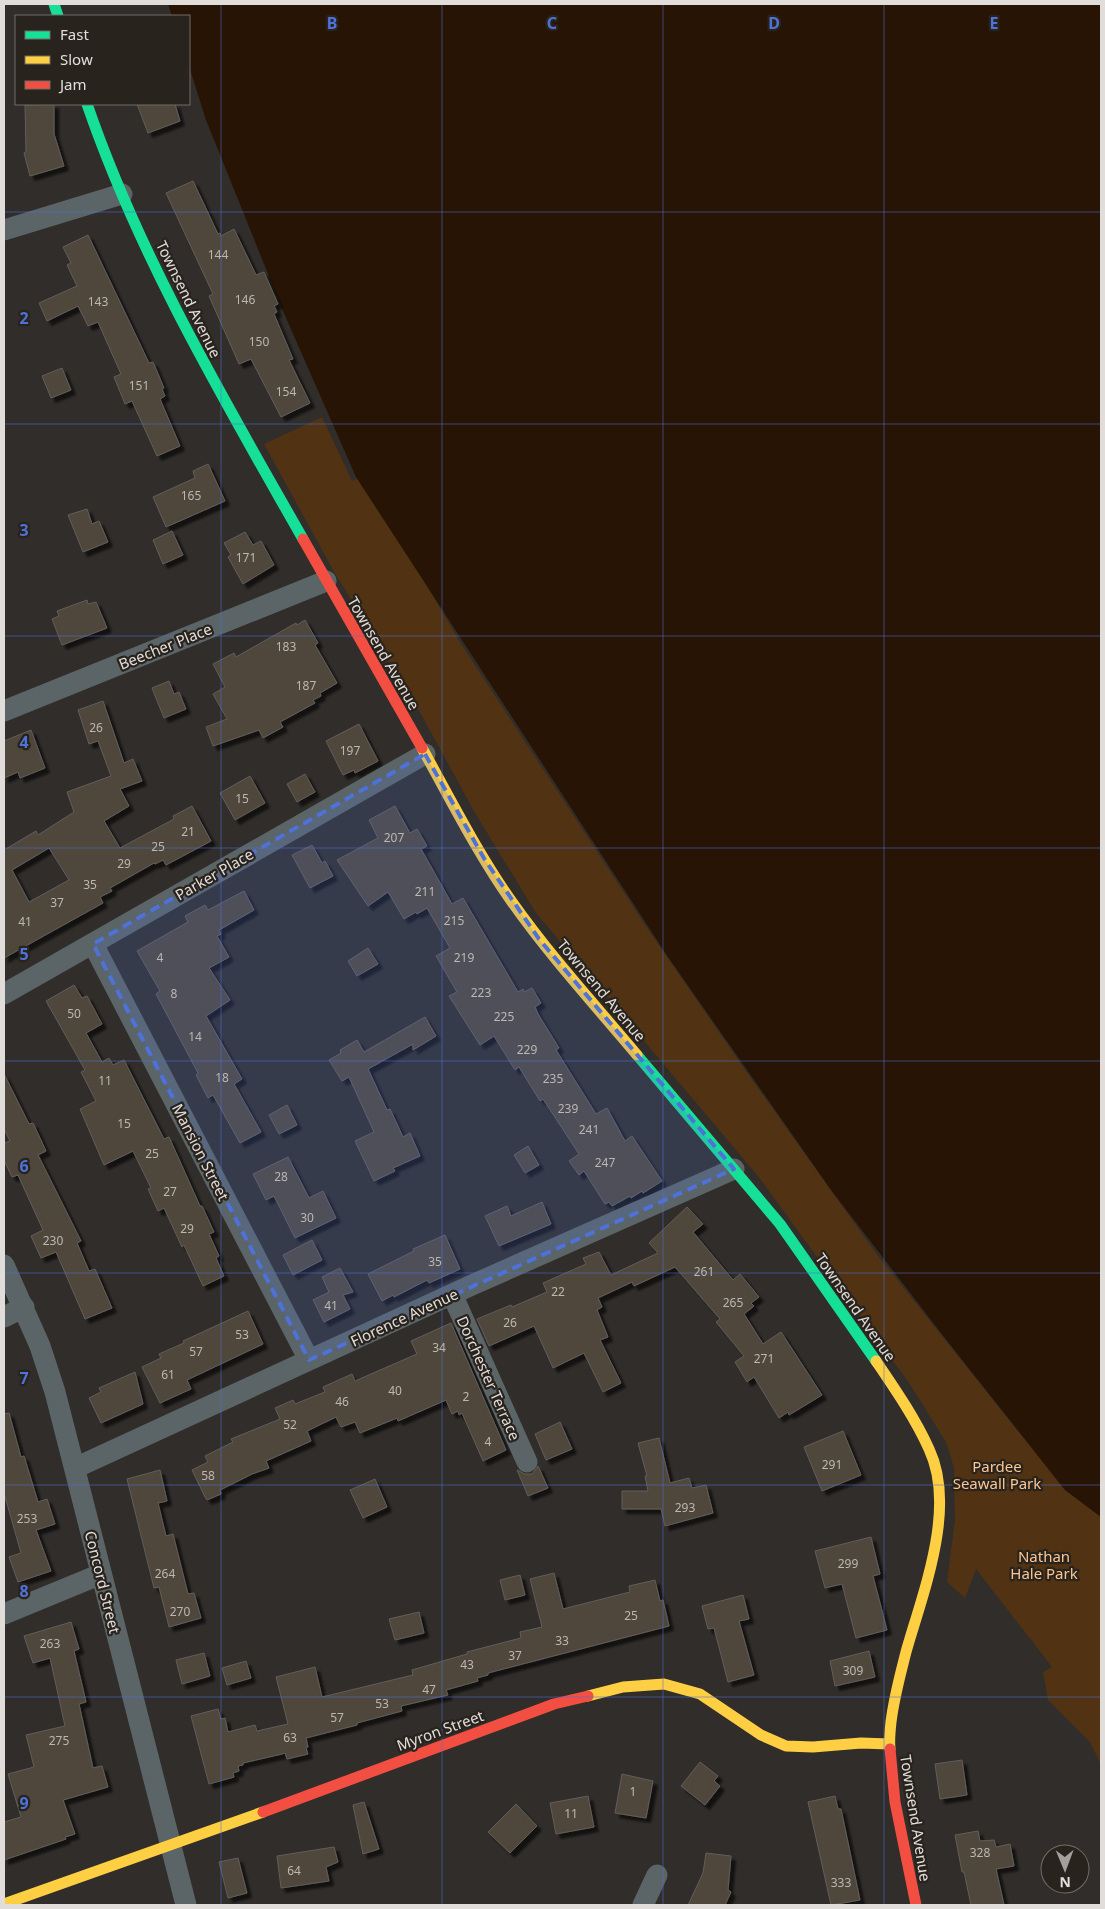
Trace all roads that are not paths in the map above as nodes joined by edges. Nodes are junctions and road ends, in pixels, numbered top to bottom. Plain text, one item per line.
1 (87, 105) edge
2 (122, 194) junction
3 (4, 230) edge
4 (326, 581) junction
5 (4, 711) edge
6 (425, 754) junction
7 (93, 944) junction
8 (4, 994) edge
9 (734, 1169) junction
10 (4, 1265) edge
11 (452, 1294) junction
12 (24, 1307) junction
13 (4, 1317) edge
14 (309, 1360) junction
15 (527, 1462) dead end
16 (75, 1468) junction
17 (101, 1574) junction
18 (4, 1614) edge
19 (889, 1744) junction
20 (171, 1846) junction
21 (657, 1875) dead end
22 (4, 1904) edge
23 (186, 1905) edge
24 (643, 1905) edge
25 (916, 1905) edge

1 - 2 main road, Townsend Avenue
2 - 3 street
2 - 4 main road, Townsend Avenue
4 - 5 street, Beecher Place
4 - 6 main road, Townsend Avenue
6 - 7 street, Parker Place
6 - 9 main road, Townsend Avenue
7 - 8 street, Parker Place
7 - 14 street, Mansion Street
9 - 11 street, Florence Avenue
9 - 19 main road, Townsend Avenue
10 - 12 street, Concord Street
11 - 14 street, Florence Avenue
11 - 15 street, Dorchester Terrace
12 - 13 street
12 - 16 street, Concord Street
14 - 16 street, Florence Avenue
16 - 17 street, Concord Street
17 - 18 street
17 - 20 street, Concord Street
19 - 20 main road, Myron Street
19 - 25 main road, Townsend Avenue
20 - 22 main road, Myron Street
20 - 23 street, Concord Street
21 - 24 street

